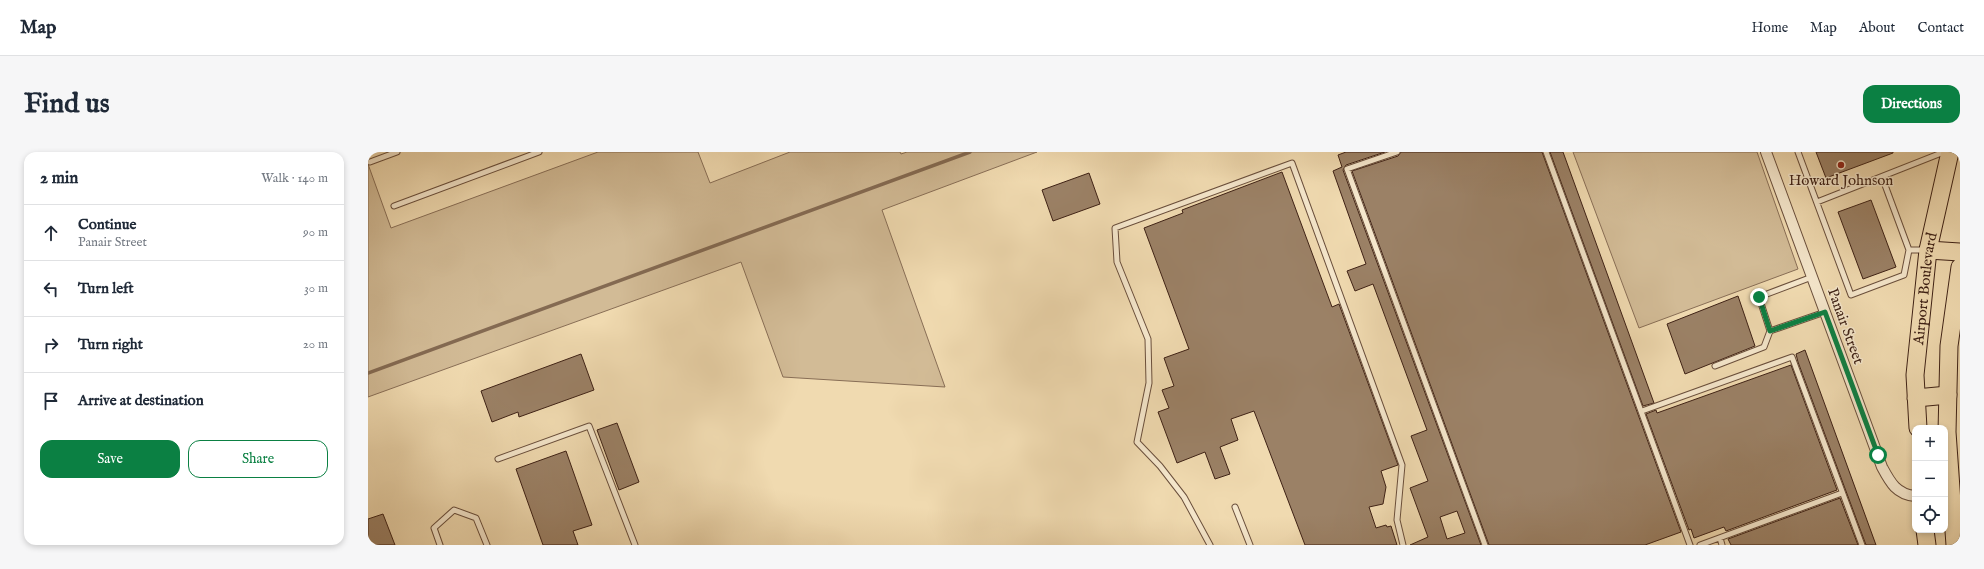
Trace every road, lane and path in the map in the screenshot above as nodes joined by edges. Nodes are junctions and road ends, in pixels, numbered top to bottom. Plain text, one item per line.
1 (397, 152) edge
2 (539, 152) edge
3 (1397, 152) edge
4 (1546, 152) edge
5 (1766, 152) edge
6 (1798, 152) edge
7 (1943, 153) edge
8 (370, 162) dead end
9 (1882, 177) junction
10 (1816, 202) junction
11 (394, 206) dead end
12 (1908, 250) junction
13 (1928, 250) junction
14 (1960, 252) edge
15 (1960, 267) edge
16 (1812, 277) junction
17 (1825, 312) junction
18 (1770, 331) junction
19 (1715, 366) dead end
20 (1948, 395) junction
21 (1916, 398) junction
22 (1642, 411) junction
23 (1918, 425) edge
24 (498, 459) dead end
25 (1842, 493) junction
26 (1912, 495) edge
27 (1235, 507) dead end
28 (1925, 533) edge
29 (1720, 538) junction
30 (440, 545) edge
31 (487, 545) edge
32 (635, 545) edge
33 (1210, 545) edge
34 (1250, 545) edge
35 (1403, 545) edge
36 (1485, 545) edge
37 (1690, 545) edge
38 (1700, 545) edge
39 (1722, 545) edge
40 (1862, 545) edge
41 (1927, 545) edge
42 (1955, 545) edge

1 - 8 lane
2 - 11 lane
3 - 36 lane
4 - 22 lane
5 - 16 street, Panair Street
6 - 10 lane
7 - 9 lane
7 - 13 main road, Airport Boulevard
9 - 10 lane
9 - 12 lane
10 - 12 lane
12 - 13 lane
13 - 14 main road
13 - 21 main road, Airport Boulevard
15 - 20 main road, Airport Boulevard
16 - 17 street, Panair Street
16 - 18 lane
17 - 18 lane
17 - 26 street, Panair Street
18 - 19 lane
20 - 21 main road
20 - 42 main road, Airport Boulevard
21 - 23 main road, Airport Boulevard
22 - 25 lane
22 - 37 lane
24 - 32 lane
25 - 29 lane
25 - 40 lane
27 - 34 lane
28 - 41 main road
29 - 38 lane
29 - 39 lane
30 - 31 lane
33 - 35 lane

